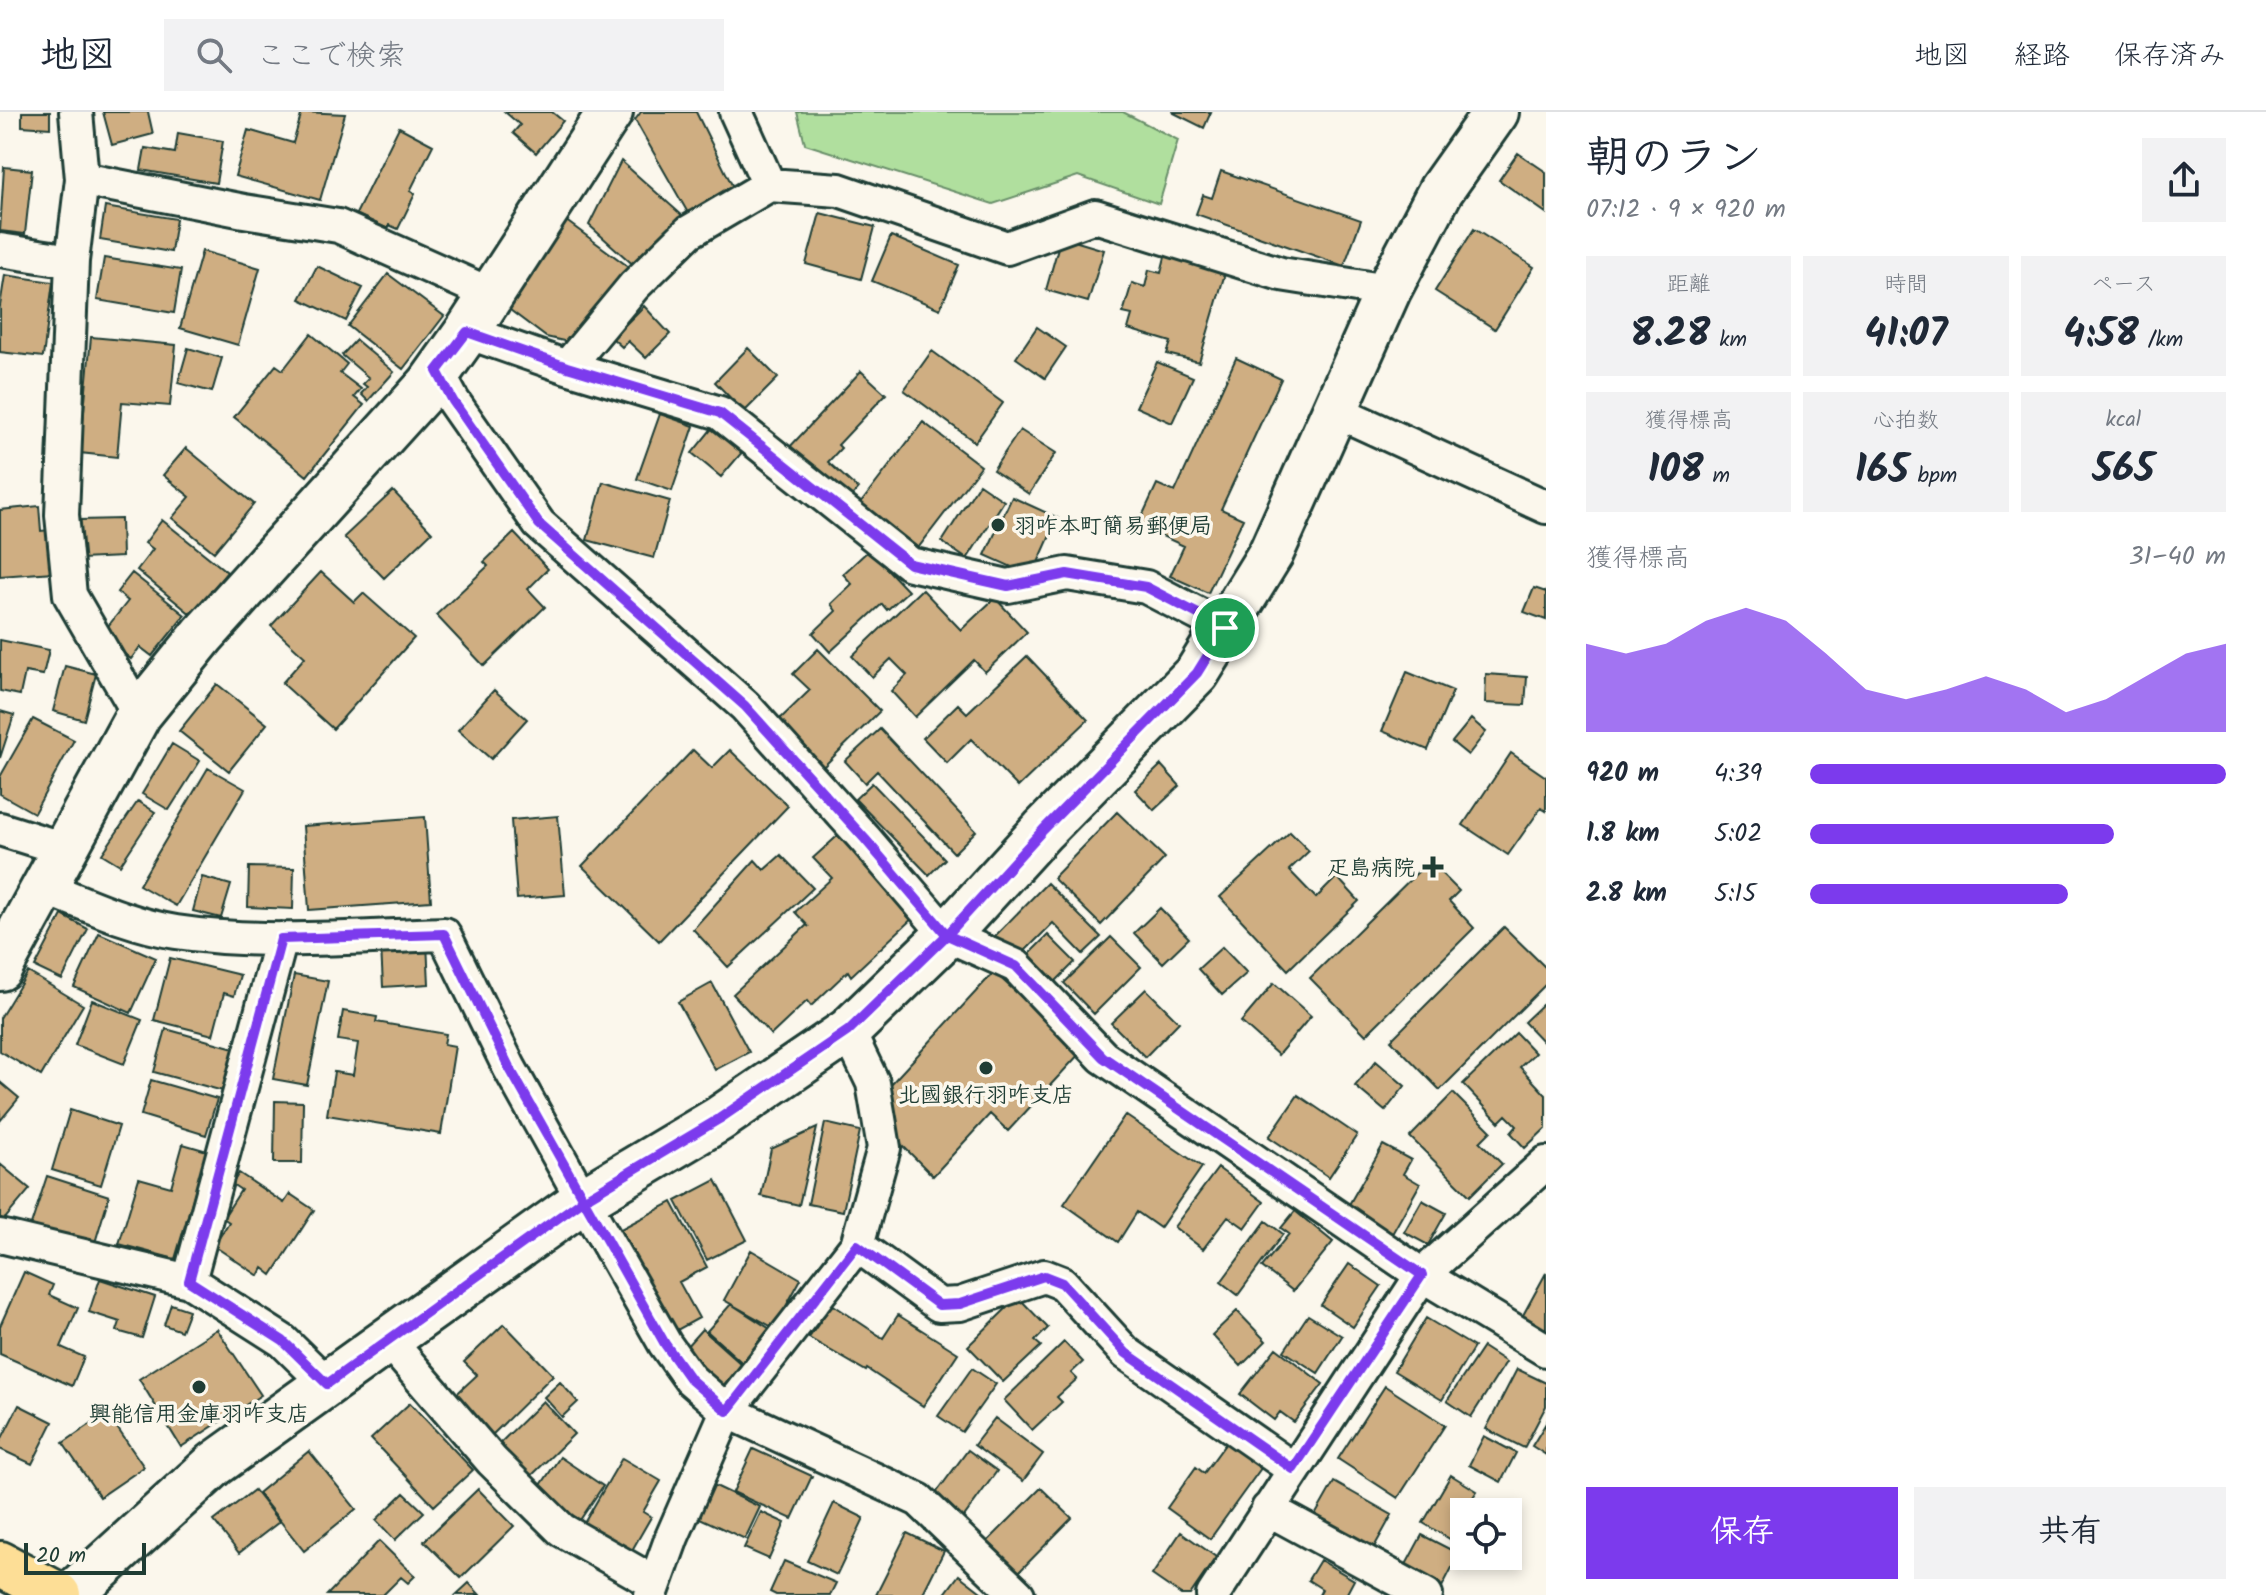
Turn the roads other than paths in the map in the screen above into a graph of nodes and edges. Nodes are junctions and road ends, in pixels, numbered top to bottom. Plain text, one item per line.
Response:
1 (76, 112) edge
2 (610, 112) edge
3 (736, 112) edge
4 (1496, 112) edge
5 (82, 179) junction
6 (769, 185) junction
7 (0, 250) edge
8 (72, 261) junction
9 (1388, 291) junction
10 (490, 294) junction
11 (467, 332) junction
12 (567, 367) junction
13 (437, 371) junction
14 (1334, 410) junction
15 (1546, 507) edge
16 (1225, 628) junction
17 (139, 714) junction
18 (0, 829) edge
19 (64, 849) junction
20 (43, 887) junction
21 (947, 935) junction
22 (281, 939) junction
23 (0, 968) edge
24 (848, 1031) junction
25 (1546, 1163) edge
26 (583, 1200) junction
27 (0, 1236) edge
28 (857, 1245) junction
29 (1422, 1275) junction
30 (189, 1281) junction
31 (388, 1340) junction
32 (1546, 1350) edge
33 (327, 1384) junction
34 (727, 1411) junction
35 (1293, 1469) junction
36 (1268, 1509) junction
37 (0, 1564) edge
38 (653, 1589) edge
39 (58, 1595) edge
40 (71, 1595) edge
41 (1018, 1595) edge
42 (1213, 1595) edge
43 (1426, 1595) edge

1 - 5 street
2 - 10 street
3 - 6 street
4 - 9 street
5 - 8 street
5 - 10 street
6 - 9 street
6 - 12 street
7 - 8 street
8 - 17 street
9 - 14 street
10 - 11 street
11 - 12 street
11 - 13 street
12 - 16 street
13 - 17 street
13 - 21 street
14 - 15 street
14 - 16 street
16 - 21 street
17 - 19 street
18 - 19 street
19 - 20 street
20 - 22 street
20 - 23 street
21 - 24 street
21 - 29 street
22 - 26 street
22 - 30 street
24 - 26 street
24 - 28 street
25 - 29 street
26 - 31 street
26 - 34 street
27 - 30 street
28 - 34 street
28 - 35 street
29 - 32 street
29 - 35 street
30 - 33 street
31 - 33 street
31 - 38 street
33 - 40 street
34 - 38 street
34 - 41 street
35 - 36 street
36 - 42 street
36 - 43 street
37 - 39 highway

